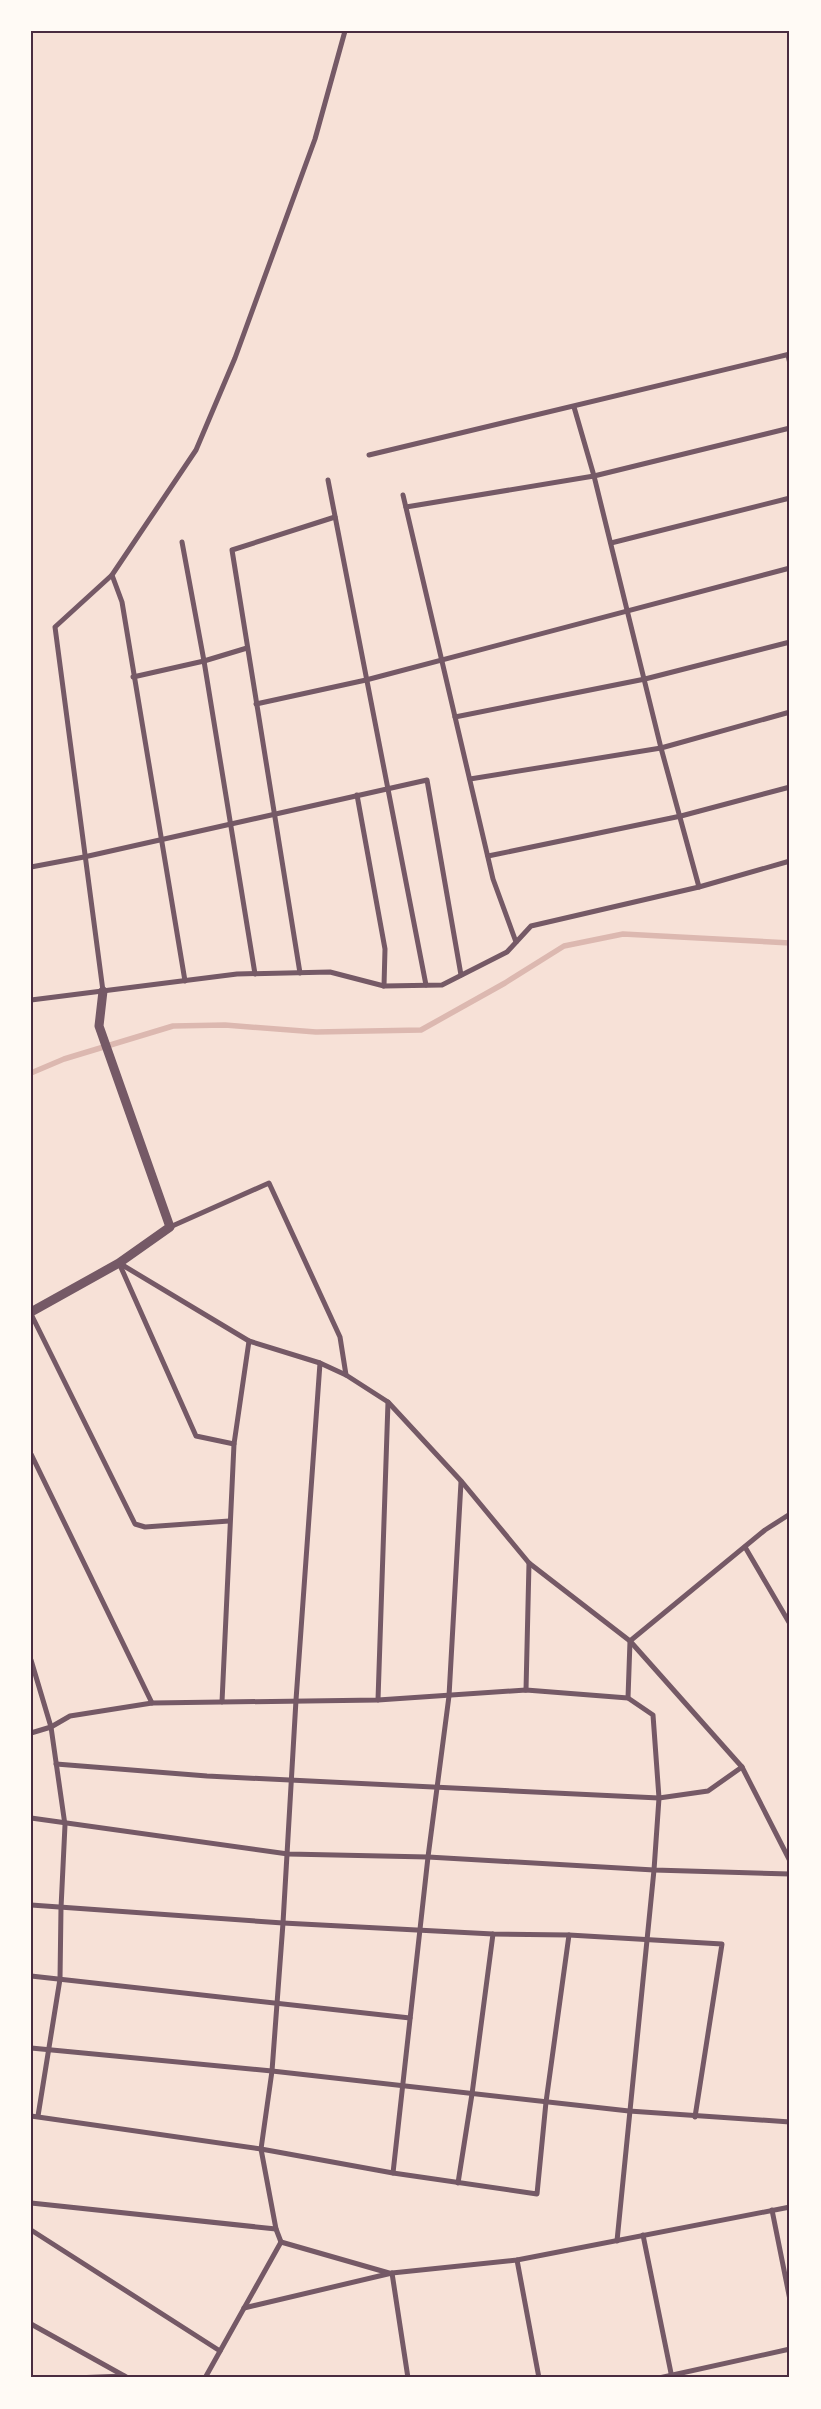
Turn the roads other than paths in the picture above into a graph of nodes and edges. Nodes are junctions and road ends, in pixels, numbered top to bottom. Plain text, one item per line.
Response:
1 (345, 31) edge
2 (789, 355) edge
3 (790, 364) edge
4 (574, 407) junction
5 (790, 428) edge
6 (369, 455) dead end
7 (594, 476) junction
8 (328, 480) dead end
9 (403, 496) dead end
10 (790, 498) edge
11 (406, 507) junction
12 (335, 517) junction
13 (182, 542) dead end
14 (612, 543) junction
15 (790, 568) edge
16 (112, 575) junction
17 (629, 610) junction
18 (790, 642) edge
19 (247, 648) junction
20 (441, 659) junction
21 (204, 661) junction
22 (133, 677) junction
23 (645, 679) junction
24 (366, 680) junction
25 (256, 704) junction
26 (790, 712) edge
27 (455, 717) junction
28 (661, 748) junction
29 (470, 779) junction
30 (790, 787) edge
31 (387, 789) junction
32 (357, 796) junction
33 (274, 813) junction
34 (681, 816) junction
35 (231, 824) junction
36 (161, 839) junction
37 (488, 856) junction
38 (84, 857) junction
39 (790, 861) edge
40 (31, 866) edge
41 (699, 887) junction
42 (516, 942) junction
43 (300, 973) junction
44 (255, 974) junction
45 (461, 976) junction
46 (185, 981) junction
47 (384, 986) junction
48 (426, 986) junction
49 (103, 991) junction
50 (31, 1000) edge
51 (170, 1227) junction
52 (119, 1263) junction
53 (31, 1313) edge
54 (249, 1341) junction
55 (320, 1363) junction
56 (346, 1375) junction
57 (388, 1402) junction
58 (234, 1444) junction
59 (31, 1454) edge
60 (462, 1482) junction
61 (790, 1514) edge
62 (229, 1520) junction
63 (745, 1547) junction
64 (529, 1563) junction
65 (790, 1624) edge
66 (630, 1641) junction
67 (32, 1662) edge
68 (526, 1690) junction
69 (449, 1696) junction
70 (628, 1698) junction
71 (296, 1700) junction
72 (378, 1700) junction
73 (222, 1702) junction
74 (152, 1703) junction
75 (51, 1727) junction
76 (31, 1733) edge
77 (56, 1764) junction
78 (742, 1767) junction
79 (291, 1780) junction
80 (438, 1787) junction
81 (659, 1798) junction
82 (31, 1818) edge
83 (65, 1825) junction
84 (288, 1854) junction
85 (428, 1857) junction
86 (790, 1861) edge
87 (654, 1870) junction
88 (790, 1874) edge
89 (31, 1905) edge
90 (60, 1908) junction
91 (284, 1923) junction
92 (420, 1929) junction
93 (493, 1934) junction
94 (568, 1934) junction
95 (649, 1939) junction
96 (31, 1976) edge
97 (60, 1979) junction
98 (276, 2003) junction
99 (410, 2018) junction
100 (31, 2048) edge
101 (49, 2050) junction
102 (272, 2071) junction
103 (402, 2086) junction
104 (472, 2094) junction
105 (546, 2102) junction
106 (629, 2111) junction
107 (31, 2116) edge
108 (38, 2116) junction
109 (695, 2117) junction
110 (790, 2122) edge
111 (261, 2149) junction
112 (392, 2173) junction
113 (458, 2182) junction
114 (31, 2203) edge
115 (790, 2207) edge
116 (772, 2210) junction
117 (276, 2229) junction
118 (31, 2230) edge
119 (643, 2235) junction
120 (617, 2241) junction
121 (281, 2242) junction
122 (517, 2260) junction
123 (392, 2273) junction
124 (790, 2300) edge
125 (244, 2308) junction
126 (31, 2324) edge
127 (790, 2349) edge
128 (220, 2351) junction
129 (671, 2376) edge
130 (126, 2377) edge
131 (74, 2378) edge
132 (205, 2378) edge
133 (408, 2378) edge
134 (539, 2378) edge
135 (659, 2378) edge

1 - 16 street
2 - 3 street
2 - 4 street
4 - 6 street
4 - 7 street
5 - 7 street
7 - 11 street
7 - 14 street
8 - 12 street
9 - 11 street
10 - 14 street
11 - 20 street
12 - 19 street
12 - 24 street
13 - 21 street
14 - 17 street
15 - 17 street
16 - 22 street
16 - 38 street
17 - 20 street
17 - 23 street
18 - 23 street
19 - 21 street
19 - 25 street
20 - 24 street
20 - 27 street
21 - 22 street
21 - 35 street
22 - 36 street
23 - 27 street
23 - 28 street
24 - 25 street
24 - 31 street
25 - 33 street
26 - 28 street
27 - 29 street
28 - 29 street
28 - 34 street
29 - 37 street
30 - 34 street
31 - 32 street
31 - 45 street
31 - 48 street
32 - 33 street
32 - 47 street
33 - 35 street
33 - 43 street
34 - 37 street
34 - 41 street
35 - 36 street
35 - 44 street
36 - 38 street
36 - 46 street
37 - 42 street
38 - 40 street
38 - 49 street
39 - 41 street
41 - 42 street
42 - 45 street
43 - 44 street
43 - 47 street
44 - 46 street
45 - 48 street
46 - 49 street
47 - 48 street
49 - 50 street
49 - 51 street
51 - 52 street
51 - 56 street
52 - 53 street
52 - 54 street
52 - 58 street
53 - 62 street
54 - 55 street
54 - 58 street
55 - 56 street
55 - 71 street
56 - 57 street
57 - 60 street
57 - 72 street
58 - 62 street
59 - 74 street
60 - 64 street
60 - 69 street
61 - 63 street
62 - 73 street
63 - 65 street
63 - 66 street
64 - 66 street
64 - 68 street
66 - 70 street
66 - 78 street
67 - 75 street
68 - 69 street
68 - 70 street
69 - 72 street
69 - 80 street
70 - 81 street
71 - 72 street
71 - 73 street
71 - 79 street
73 - 74 street
74 - 75 street
75 - 76 street
75 - 77 street
77 - 79 street
77 - 83 street
78 - 81 street
78 - 86 street
79 - 80 street
79 - 84 street
80 - 81 street
80 - 85 street
81 - 87 street
82 - 83 street
83 - 84 street
83 - 90 street
84 - 85 street
84 - 91 street
85 - 87 street
85 - 92 street
87 - 88 street
87 - 95 street
89 - 90 street
90 - 91 street
90 - 97 street
91 - 92 street
91 - 98 street
92 - 93 street
92 - 99 street
93 - 94 street
93 - 104 street
94 - 95 street
94 - 105 street
95 - 106 street
95 - 109 street
96 - 97 street
97 - 98 street
97 - 101 street
98 - 99 street
98 - 102 street
99 - 103 street
100 - 101 street
101 - 102 street
101 - 108 street
102 - 103 street
102 - 111 street
103 - 104 street
103 - 112 street
104 - 105 street
104 - 113 street
105 - 106 street
105 - 113 street
106 - 109 street
106 - 120 street
107 - 108 street
108 - 111 street
109 - 110 street
111 - 112 street
111 - 117 street
112 - 113 street
114 - 117 street
115 - 116 street
116 - 119 street
116 - 124 street
117 - 121 street
118 - 128 street
119 - 120 street
119 - 129 street
120 - 122 street
121 - 123 street
121 - 125 street
122 - 123 street
122 - 134 street
123 - 125 street
123 - 133 street
125 - 128 street
126 - 130 street
127 - 129 street
128 - 132 street
129 - 135 street
130 - 131 street

